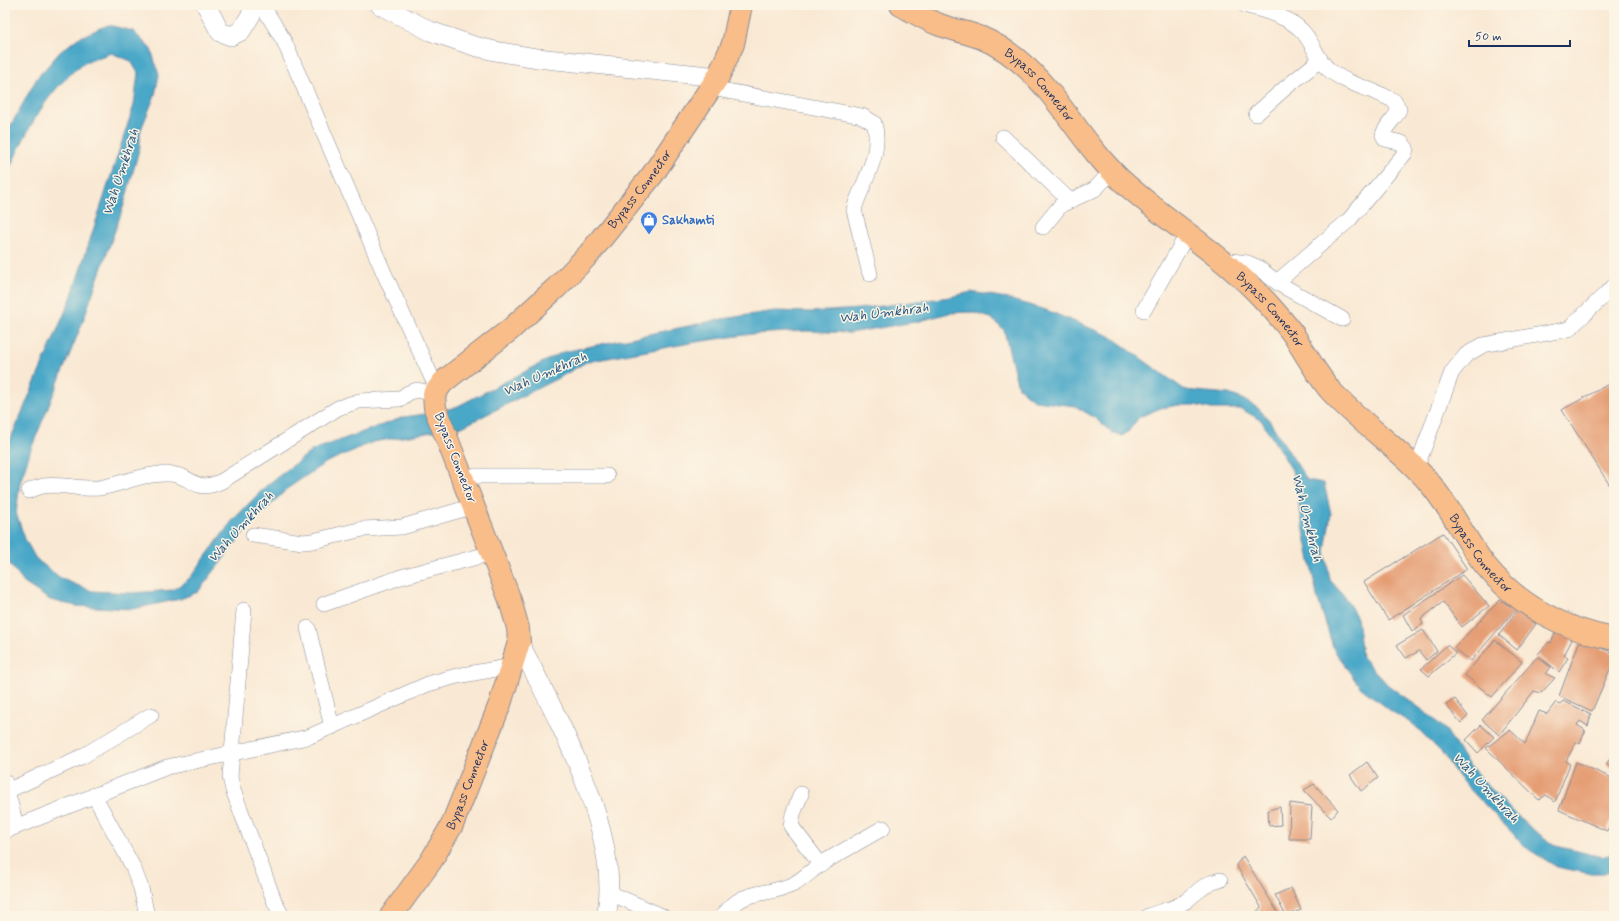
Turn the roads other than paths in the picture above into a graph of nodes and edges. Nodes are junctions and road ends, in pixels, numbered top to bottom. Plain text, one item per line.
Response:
1 (206, 5) edge
2 (257, 5) edge
3 (262, 5) edge
4 (380, 5) edge
5 (740, 5) edge
6 (901, 5) edge
7 (1245, 5) edge
8 (1320, 60) junction
9 (715, 83) junction
10 (1256, 114) dead end
11 (1003, 137) dead end
12 (1112, 171) junction
13 (1069, 200) junction
14 (1043, 227) dead end
15 (1188, 233) junction
16 (1222, 260) junction
17 (870, 274) dead end
18 (1277, 282) junction
19 (1614, 286) edge
20 (1144, 310) dead end
21 (1342, 319) dead end
22 (435, 398) junction
23 (1416, 469) junction
24 (462, 476) junction
25 (607, 476) dead end
26 (29, 491) dead end
27 (474, 506) junction
28 (253, 535) dead end
29 (492, 553) junction
30 (324, 604) dead end
31 (244, 610) dead end
32 (308, 628) dead end
33 (1614, 639) edge
34 (519, 642) junction
35 (513, 666) junction
36 (151, 715) dead end
37 (332, 727) junction
38 (232, 752) junction
39 (6, 786) edge
40 (801, 794) dead end
41 (94, 795) junction
42 (11, 828) edge
43 (883, 828) dead end
44 (821, 865) junction
45 (1220, 880) dead end
46 (610, 894) junction
47 (148, 916) edge
48 (282, 916) edge
49 (391, 916) edge
50 (606, 916) edge
51 (662, 916) edge
52 (723, 916) edge
53 (1148, 916) edge

1 - 2 street
3 - 22 street
4 - 9 street
5 - 9 main road, Bypass Connector
6 - 12 main road, Bypass Connector
7 - 8 street
8 - 10 street
8 - 18 street
9 - 17 street
9 - 22 main road, Bypass Connector
11 - 13 street
12 - 13 street
12 - 15 main road, Bypass Connector
13 - 14 street
15 - 16 main road, Bypass Connector
15 - 20 street
16 - 18 street
16 - 23 main road, Bypass Connector
18 - 21 street
19 - 23 street
22 - 24 main road, Bypass Connector
22 - 26 street
23 - 33 main road, Bypass Connector
24 - 25 street
24 - 27 main road, Bypass Connector
27 - 28 street
27 - 29 main road, Bypass Connector
29 - 30 street
29 - 34 main road, Bypass Connector
31 - 38 street
32 - 37 street
34 - 35 main road, Bypass Connector
34 - 46 street
35 - 37 street
35 - 49 main road, Bypass Connector
36 - 39 street
37 - 38 street
38 - 41 street
38 - 48 street
39 - 42 street
40 - 44 street
41 - 42 street
41 - 47 street
43 - 44 street
44 - 52 street
45 - 53 street
46 - 50 street
46 - 51 street

